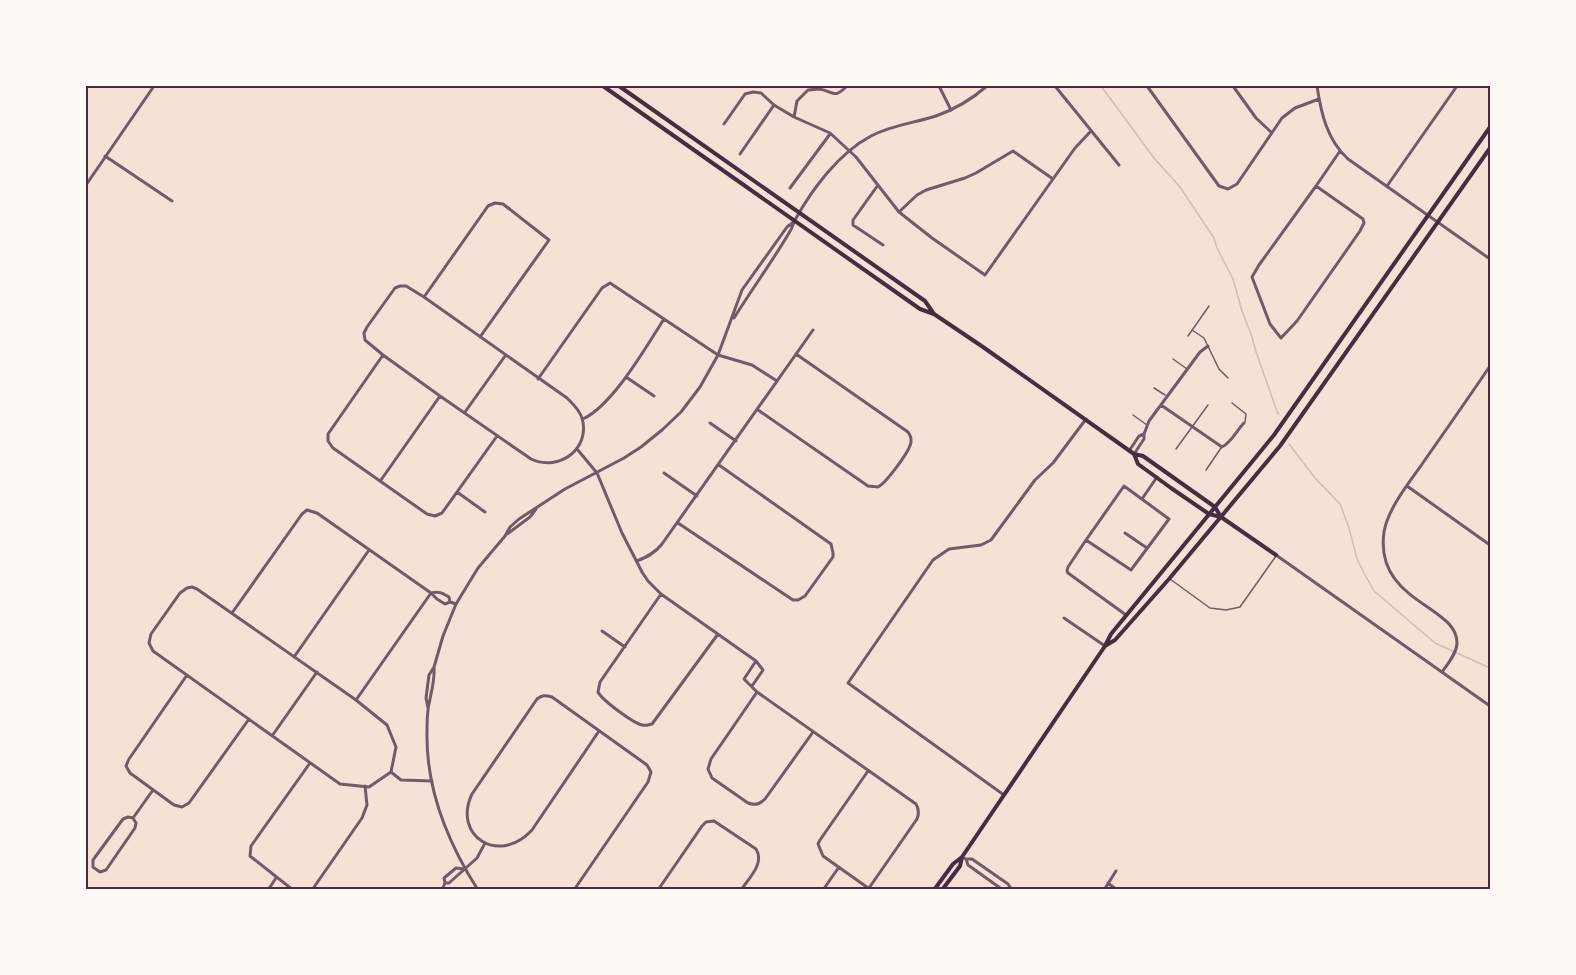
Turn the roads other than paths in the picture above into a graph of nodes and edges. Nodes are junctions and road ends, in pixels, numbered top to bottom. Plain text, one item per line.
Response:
1 (154, 86) edge
2 (603, 86) edge
3 (619, 86) edge
4 (847, 86) edge
5 (939, 86) edge
6 (987, 86) edge
7 (1055, 86) edge
8 (1147, 86) edge
9 (1233, 86) edge
10 (1317, 86) edge
11 (1457, 86) edge
12 (1319, 99) junction
13 (774, 105) junction
14 (951, 110) junction
15 (794, 117) junction
16 (724, 124) dead end
17 (1491, 127) edge
18 (1090, 130) junction
19 (1271, 132) junction
20 (830, 134) junction
21 (1491, 148) edge
22 (849, 151) junction
23 (1340, 151) junction
24 (740, 154) dead end
25 (105, 156) junction
26 (1119, 165) dead end
27 (1053, 179) junction
28 (86, 185) edge
29 (878, 185) junction
30 (1316, 186) junction
31 (1387, 186) junction
32 (790, 188) dead end
33 (171, 201) dead end
34 (899, 212) junction
35 (800, 213) junction
36 (1428, 215) junction
37 (795, 221) junction
38 (1439, 222) junction
39 (883, 246) dead end
40 (1491, 259) edge
41 (424, 297) junction
42 (1209, 306) dead end
43 (934, 314) junction
44 (664, 319) junction
45 (730, 324) junction
46 (813, 330) dead end
47 (1192, 330) junction
48 (1188, 336) dead end
49 (480, 338) junction
50 (1208, 346) junction
51 (796, 354) junction
52 (383, 355) junction
53 (718, 355) junction
54 (505, 356) junction
55 (1173, 359) dead end
56 (1491, 366) edge
57 (1187, 369) junction
58 (626, 377) junction
59 (1228, 378) dead end
60 (538, 379) junction
61 (777, 381) junction
62 (1154, 388) dead end
63 (440, 396) junction
64 (654, 396) dead end
65 (1167, 396) junction
66 (1232, 403) dead end
67 (1161, 405) junction
68 (1208, 405) dead end
69 (758, 410) junction
70 (465, 412) junction
71 (1133, 416) dead end
72 (582, 419) junction
73 (1086, 419) junction
74 (710, 423) dead end
75 (1244, 423) joint
76 (1147, 426) junction
77 (1192, 427) junction
78 (1144, 434) junction
79 (497, 436) junction
80 (736, 441) junction
81 (1222, 447) junction
82 (577, 448) junction
83 (1176, 450) dead end
84 (1129, 451) junction
85 (1134, 454) junction
86 (719, 465) junction
87 (1206, 470) dead end
88 (597, 473) junction
89 (664, 473) dead end
90 (1157, 477) junction
91 (381, 480) junction
92 (1407, 486) junction
93 (457, 492) junction
94 (697, 496) junction
95 (1142, 499) junction
96 (1215, 507) junction
97 (485, 512) dead end
98 (1209, 514) junction
99 (1221, 517) junction
100 (678, 523) junction
101 (1125, 533) dead end
102 (1086, 540) junction
103 (1491, 545) edge
104 (1147, 548) junction
105 (369, 550) junction
106 (1276, 555) junction
107 (637, 561) junction
108 (1169, 579) junction
109 (431, 593) junction
110 (661, 594) junction
111 (450, 602) junction
112 (456, 604) junction
113 (231, 613) junction
114 (1126, 615) junction
115 (1064, 618) dead end
116 (602, 631) dead end
117 (718, 634) junction
118 (1105, 646) junction
119 (625, 647) junction
120 (294, 657) junction
121 (756, 661) junction
122 (317, 672) junction
123 (1442, 672) junction
124 (187, 675) junction
125 (752, 686) junction
126 (757, 692) junction
127 (356, 700) junction
128 (1491, 706) edge
129 (249, 719) junction
130 (599, 731) junction
131 (813, 732) junction
132 (272, 736) junction
133 (310, 763) junction
134 (868, 771) junction
135 (391, 772) junction
136 (432, 781) junction
137 (365, 786) junction
138 (153, 790) junction
139 (1004, 795) junction
140 (133, 818) junction
141 (485, 843) junction
142 (964, 858) junction
143 (839, 867) junction
144 (465, 869) junction
145 (1116, 871) dead end
146 (276, 878) junction
147 (445, 883) junction
148 (1108, 883) junction
149 (870, 889) edge
150 (268, 890) edge
151 (293, 890) edge
152 (312, 890) edge
153 (442, 890) edge
154 (478, 890) edge
155 (574, 890) edge
156 (658, 890) edge
157 (741, 890) edge
158 (823, 890) edge
159 (934, 890) edge
160 (942, 890) edge
161 (1003, 890) edge
162 (1012, 890) edge
163 (1104, 890) edge
164 (1117, 890) edge

1 - 25 street
2 - 37 main road
3 - 35 main road
4 - 15 street
5 - 14 street
6 - 14 street
7 - 18 street
8 - 19 street
9 - 19 street
10 - 12 street
11 - 31 street
12 - 19 street
12 - 23 street
13 - 15 street
13 - 16 street
13 - 24 street
14 - 22 street
15 - 20 street
17 - 36 main road
18 - 26 street
18 - 27 street
20 - 22 street
20 - 32 street
21 - 38 main road
22 - 29 street
22 - 35 street
23 - 30 street
23 - 31 street
25 - 28 street
25 - 33 street
27 - 34 street
27 - 34 street
29 - 34 street
29 - 39 street
30 - 30 street
31 - 36 street
35 - 37 street
35 - 43 main road
36 - 38 street
36 - 96 main road
37 - 43 main road
37 - 45 street
37 - 45 street
38 - 40 street
38 - 99 main road
41 - 49 street
41 - 49 street
41 - 52 street
42 - 47 lane
43 - 73 main road
44 - 53 street
44 - 58 street
44 - 60 street
45 - 53 street
46 - 51 street
47 - 48 lane
47 - 50 lane
49 - 54 street
50 - 57 street
50 - 59 lane
51 - 61 street
51 - 69 street
52 - 63 street
52 - 91 street
53 - 61 street
53 - 88 street
54 - 60 street
54 - 70 street
55 - 57 lane
56 - 92 street
57 - 65 street
58 - 64 street
58 - 72 street
60 - 72 street
61 - 69 street
62 - 65 lane
63 - 70 street
63 - 91 street
65 - 67 street
66 - 75 lane
67 - 76 street
67 - 77 street
68 - 77 lane
69 - 80 street
70 - 79 street
71 - 76 lane
72 - 82 street
73 - 84 main road
73 - 139 street
74 - 80 street
75 - 81 street
76 - 78 street
77 - 81 street
77 - 83 lane
78 - 84 street
78 - 85 street
79 - 82 street
79 - 93 street
80 - 86 street
81 - 87 lane
82 - 88 street
84 - 85 main road
85 - 90 main road
85 - 96 main road
86 - 94 street
86 - 100 street
88 - 107 street
88 - 112 street
89 - 94 street
90 - 95 street
90 - 98 main road
91 - 93 street
92 - 103 street
92 - 123 street
93 - 97 street
94 - 100 street
95 - 102 street
95 - 104 street
96 - 98 main road
96 - 99 main road
98 - 99 main road
98 - 114 main road
99 - 106 main road
99 - 108 main road
100 - 107 street
101 - 104 street
102 - 104 street
102 - 114 street
105 - 109 street
105 - 113 street
105 - 120 street
106 - 108 lane
106 - 123 street
107 - 110 street
108 - 118 main road
109 - 111 street
109 - 111 street
109 - 127 street
110 - 117 street
110 - 119 street
111 - 112 street
112 - 136 street
113 - 120 street
113 - 124 street
114 - 118 main road
115 - 118 street
116 - 119 street
117 - 119 street
117 - 121 street
118 - 139 main road
120 - 122 street
121 - 125 street
121 - 125 street
122 - 127 street
122 - 132 street
123 - 128 street
124 - 129 street
124 - 138 street
125 - 126 street
126 - 131 street
126 - 131 street
127 - 135 street
129 - 132 street
129 - 138 street
130 - 141 street
130 - 141 street
130 - 155 street
131 - 134 street
132 - 133 street
133 - 137 street
133 - 146 street
134 - 143 street
134 - 149 street
135 - 136 street
135 - 137 street
136 - 144 street
137 - 152 street
138 - 140 street
139 - 142 main road
140 - 140 street
141 - 144 street
142 - 159 main road
142 - 160 main road
142 - 161 street
142 - 162 street
143 - 149 street
143 - 158 street
144 - 147 street
144 - 147 street
144 - 154 street
145 - 148 street
146 - 150 street
146 - 151 street
147 - 153 street
148 - 163 street
148 - 164 street
156 - 157 street

